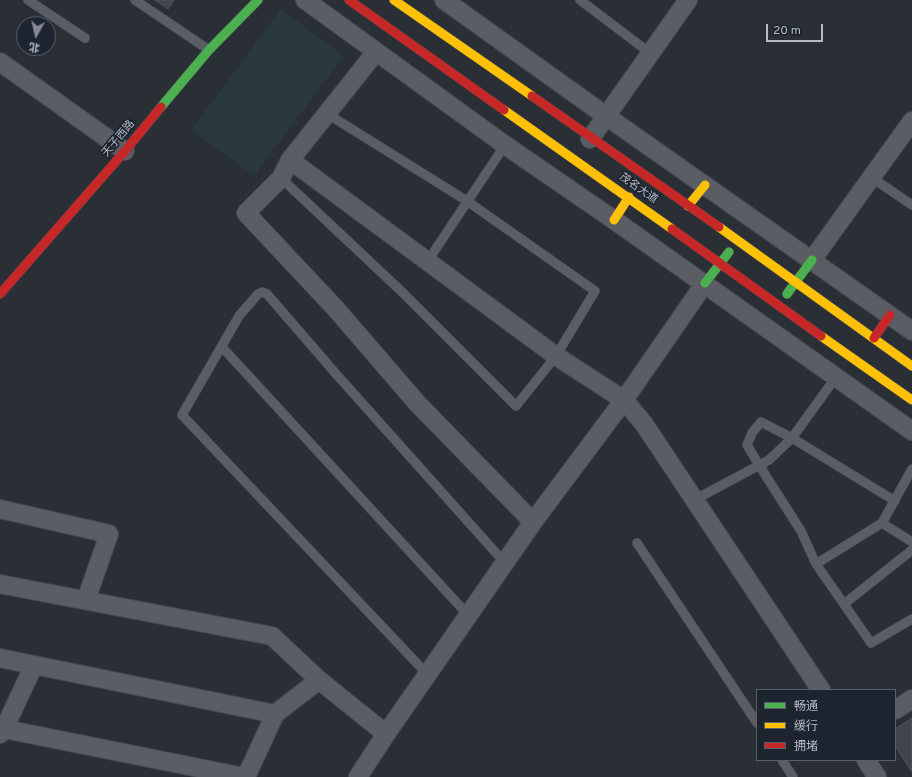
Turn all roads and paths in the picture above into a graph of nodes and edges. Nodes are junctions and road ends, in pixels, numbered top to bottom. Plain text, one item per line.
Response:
1 (28, 0) edge
2 (134, 0) edge
3 (258, 0) edge
4 (304, 0) edge
5 (349, 0) edge
6 (394, 0) edge
7 (444, 0) edge
8 (580, 0) edge
9 (682, 2) edge
10 (85, 38) dead end
11 (209, 50) junction
12 (375, 53) junction
13 (650, 53) junction
14 (0, 62) edge
15 (326, 113) junction
16 (606, 116) junction
17 (911, 125) edge
18 (505, 145) junction
19 (582, 150) junction
20 (125, 151) junction
21 (290, 160) junction
22 (871, 177) junction
23 (281, 178) junction
24 (705, 185) junction
25 (629, 197) junction
26 (467, 201) junction
27 (912, 205) edge
28 (688, 206) junction
29 (614, 220) junction
30 (738, 240) junction
31 (812, 260) junction
32 (427, 262) junction
33 (720, 263) junction
34 (796, 282) junction
35 (705, 283) junction
36 (0, 294) edge
37 (779, 304) junction
38 (890, 315) junction
39 (912, 331) edge
40 (874, 338) junction
41 (222, 347) junction
42 (556, 356) junction
43 (912, 366) edge
44 (836, 377) junction
45 (624, 400) junction
46 (912, 400) edge
47 (912, 431) edge
48 (792, 438) junction
49 (759, 466) junction
50 (912, 469) edge
51 (694, 500) junction
52 (895, 502) junction
53 (0, 510) edge
54 (534, 522) junction
55 (882, 523) junction
56 (912, 542) edge
57 (637, 543) dead end
58 (912, 550) edge
59 (505, 563) junction
60 (816, 564) junction
61 (0, 584) edge
62 (86, 600) junction
63 (844, 604) junction
64 (469, 616) junction
65 (912, 619) edge
66 (0, 658) edge
67 (34, 665) junction
68 (428, 675) junction
69 (319, 680) junction
70 (820, 689) edge
71 (912, 699) edge
72 (896, 709) edge
73 (275, 714) junction
74 (756, 722) edge
75 (1, 730) edge
76 (386, 734) junction
77 (783, 761) edge
78 (867, 761) edge
79 (245, 777) edge
80 (358, 777) edge
81 (793, 777) edge
82 (877, 777) edge

1 - 10 lane
2 - 11 lane
3 - 11 main road, 天子西路
4 - 12 street
5 - 19 main road, 茂名大道
6 - 19 main road, 茂名大道
7 - 16 street
8 - 13 lane
9 - 13 street
11 - 20 main road, 天子西路
12 - 15 street
12 - 18 street
13 - 16 street
14 - 20 street
15 - 21 street
15 - 26 lane
16 - 19 street
16 - 24 street
17 - 22 street
18 - 26 lane
18 - 29 street
19 - 25 main road, 茂名大道
19 - 28 main road, 茂名大道
20 - 36 main road, 天子西路
21 - 23 street
21 - 32 street
22 - 27 lane
22 - 31 street
23 - 42 lane
23 - 54 street
24 - 28 main road
24 - 31 street
25 - 29 main road
25 - 33 main road, 茂名大道
26 - 32 lane
26 - 42 lane
28 - 30 main road, 茂名大道
29 - 35 street
30 - 33 main road
30 - 34 main road, 茂名大道
31 - 34 main road
31 - 38 street
32 - 42 street
33 - 35 main road
33 - 37 main road, 茂名大道
34 - 37 main road
34 - 40 main road, 茂名大道
35 - 44 street
35 - 45 street
37 - 46 main road, 茂名大道
38 - 39 street
38 - 40 main road
40 - 43 main road, 茂名大道
41 - 59 lane
41 - 64 lane
41 - 68 lane
42 - 45 street
44 - 47 street
44 - 48 lane
45 - 51 street
45 - 54 street
48 - 49 lane
48 - 49 lane
48 - 52 lane
49 - 51 lane
49 - 60 lane
50 - 52 lane
51 - 70 street
52 - 55 lane
53 - 62 street
54 - 59 street
55 - 56 lane
55 - 60 lane
57 - 74 lane
58 - 63 lane
59 - 64 street
60 - 63 lane
61 - 62 street
62 - 69 street
63 - 65 lane
64 - 68 street
66 - 67 street
67 - 73 street
67 - 75 street
68 - 76 street
69 - 73 street
69 - 76 street
71 - 72 street
73 - 79 street
75 - 79 street
76 - 80 street
77 - 81 lane
78 - 82 street

